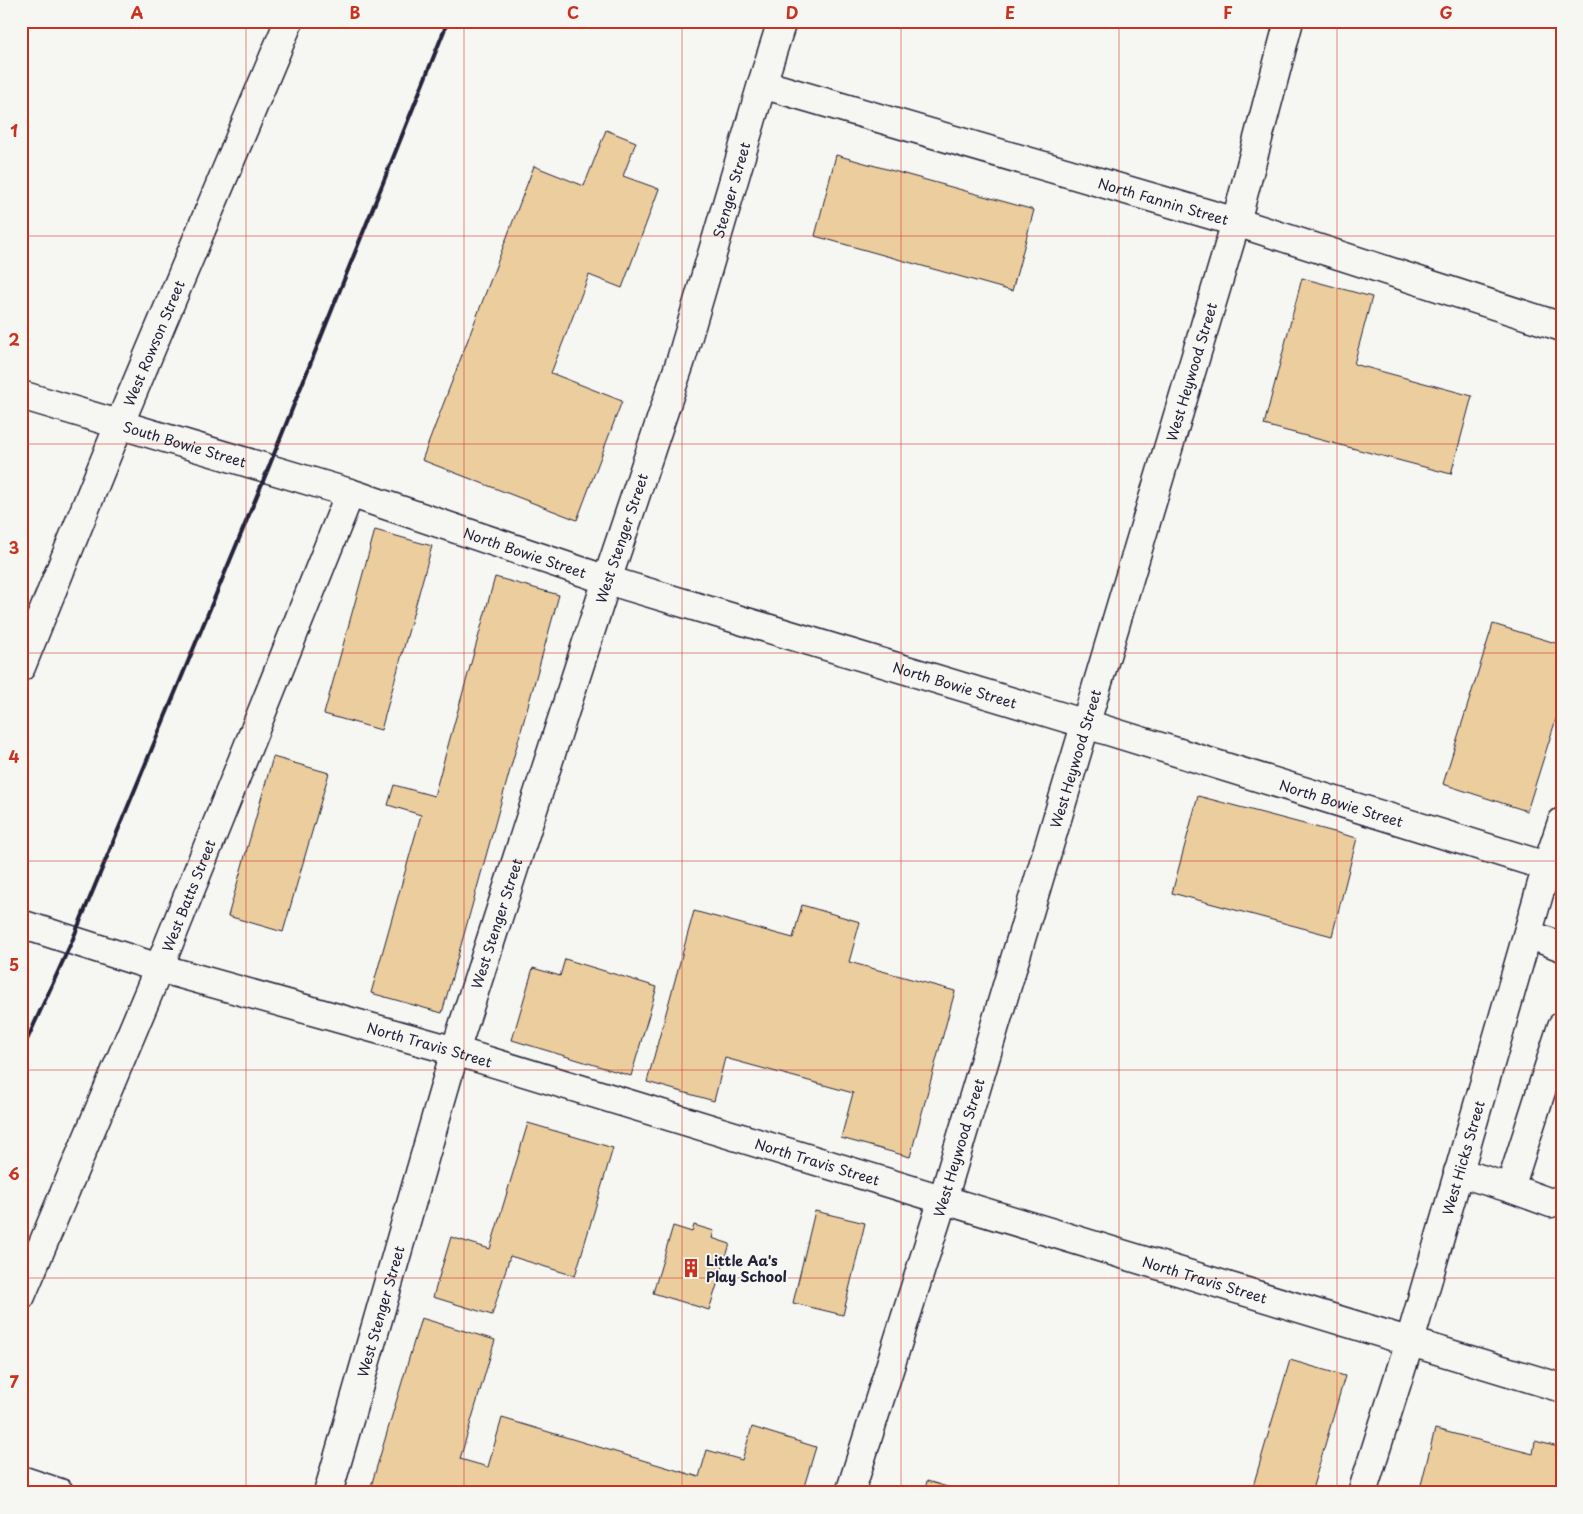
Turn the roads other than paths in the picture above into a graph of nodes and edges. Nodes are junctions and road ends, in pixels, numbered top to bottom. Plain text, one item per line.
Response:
1 (289, 21) edge
2 (782, 21) edge
3 (1289, 21) edge
4 (762, 84) junction
5 (1236, 222) junction
6 (1562, 327) edge
7 (681, 360) joint
8 (21, 395) edge
9 (119, 425) junction
10 (350, 493) junction
11 (607, 580) junction
12 (21, 667) edge
13 (1086, 724) junction
14 (1562, 822) edge
15 (1554, 868) edge
16 (21, 924) edge
17 (1528, 934) junction
18 (1562, 947) edge
19 (158, 968) junction
20 (1562, 1026) edge
21 (455, 1051) junction
22 (1458, 1172) junction
23 (1510, 1188) junction
24 (942, 1199) junction
25 (1562, 1199) edge
26 (21, 1296) edge
27 (1410, 1341) junction
28 (1562, 1388) edge
29 (21, 1480) edge
30 (60, 1493) edge
31 (328, 1493) edge
32 (850, 1493) edge
33 (1362, 1493) edge

1 - 9 street, West Rowson Street
2 - 4 street, Stenger Street
3 - 5 street, West Heywood Street
4 - 5 street, North Fannin Street
4 - 7 street, Stenger Street
5 - 6 street, North Fannin Street
5 - 13 street, West Heywood Street
7 - 11 street, West Stenger Street
8 - 9 street, South Bowie Street
9 - 10 street, South Bowie Street
9 - 12 street, West Rowson Street
10 - 11 street, North Bowie Street
10 - 19 street, West Batts Street
11 - 13 street, North Bowie Street
11 - 21 street, West Stenger Street
13 - 15 street, North Bowie Street
13 - 24 street, West Heywood Street
14 - 15 street, West Hicks Street
15 - 17 street, West Hicks Street
16 - 19 street, North Travis Street
17 - 18 street
17 - 22 street, West Hicks Street
19 - 21 street, North Travis Street
19 - 26 street, West Batts Street
20 - 23 street
21 - 24 street, North Travis Street
21 - 31 street, West Stenger Street
22 - 23 street
22 - 27 street, West Hicks Street
23 - 25 street
24 - 27 street, North Travis Street
24 - 32 street, West Heywood Street
27 - 28 street, North Travis Street
27 - 33 street, West Hicks Street
29 - 30 street

